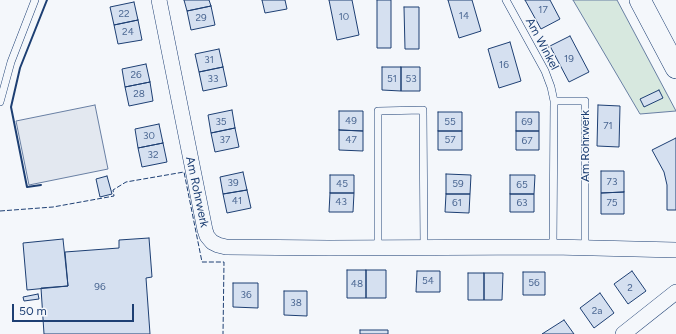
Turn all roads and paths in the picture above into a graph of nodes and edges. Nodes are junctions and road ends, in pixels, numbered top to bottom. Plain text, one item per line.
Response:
1 (35, 0) edge
2 (159, 0) edge
3 (506, 0) edge
4 (640, 0) edge
5 (676, 68) edge
6 (554, 101) junction
7 (0, 102) edge
8 (553, 247) junction
9 (378, 248) junction
10 (424, 248) junction
11 (585, 248) junction
12 (676, 250) edge
13 (676, 292) edge
14 (623, 334) edge

1 - 7 lane
2 - 9 street, Am Rohrwerk
3 - 6 lane, Am Winkel
4 - 5 main road
6 - 8 lane
6 - 11 lane, Am Rohrwerk
8 - 10 street, Am Rohrwerk
8 - 11 street, Am Rohrwerk
9 - 10 street, Am Rohrwerk
9 - 10 lane
11 - 12 street, Am Rohrwerk
13 - 14 street

